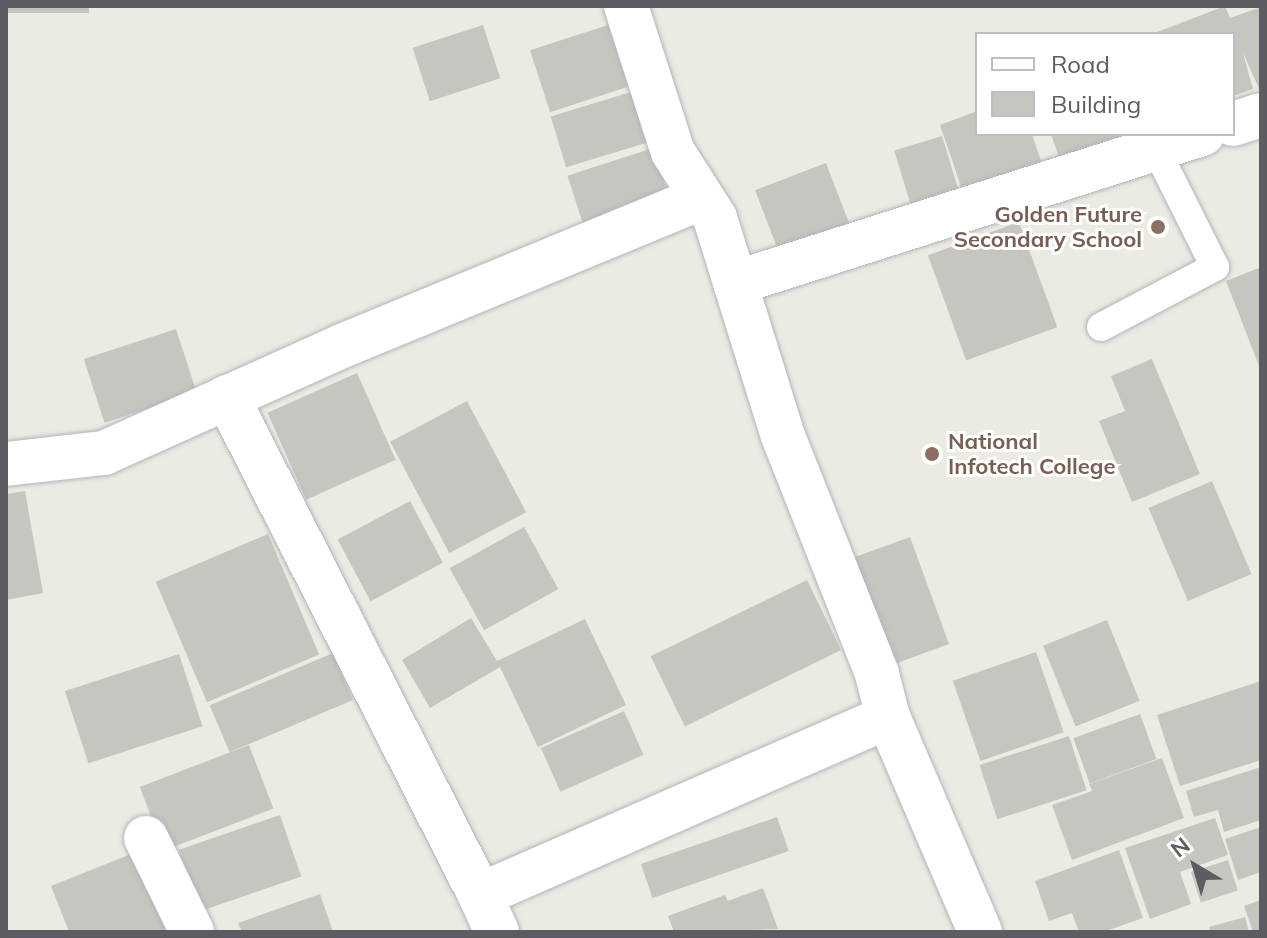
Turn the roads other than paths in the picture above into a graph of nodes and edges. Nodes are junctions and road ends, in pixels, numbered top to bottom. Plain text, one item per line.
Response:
1 (626, 6) edge
2 (1261, 115) edge
3 (1235, 123) edge
4 (1197, 136) edge
5 (1156, 149) junction
6 (698, 199) junction
7 (735, 283) junction
8 (1101, 327) dead end
9 (227, 397) junction
10 (6, 464) edge
11 (888, 717) junction
12 (146, 838) dead end
13 (489, 914) edge
14 (192, 932) edge
15 (980, 932) edge

1 - 6 street
2 - 3 street
4 - 5 street
5 - 7 street
5 - 8 lane
6 - 7 street
6 - 9 street
7 - 11 street
9 - 10 street
9 - 13 street
11 - 13 street
11 - 15 street
12 - 14 street

